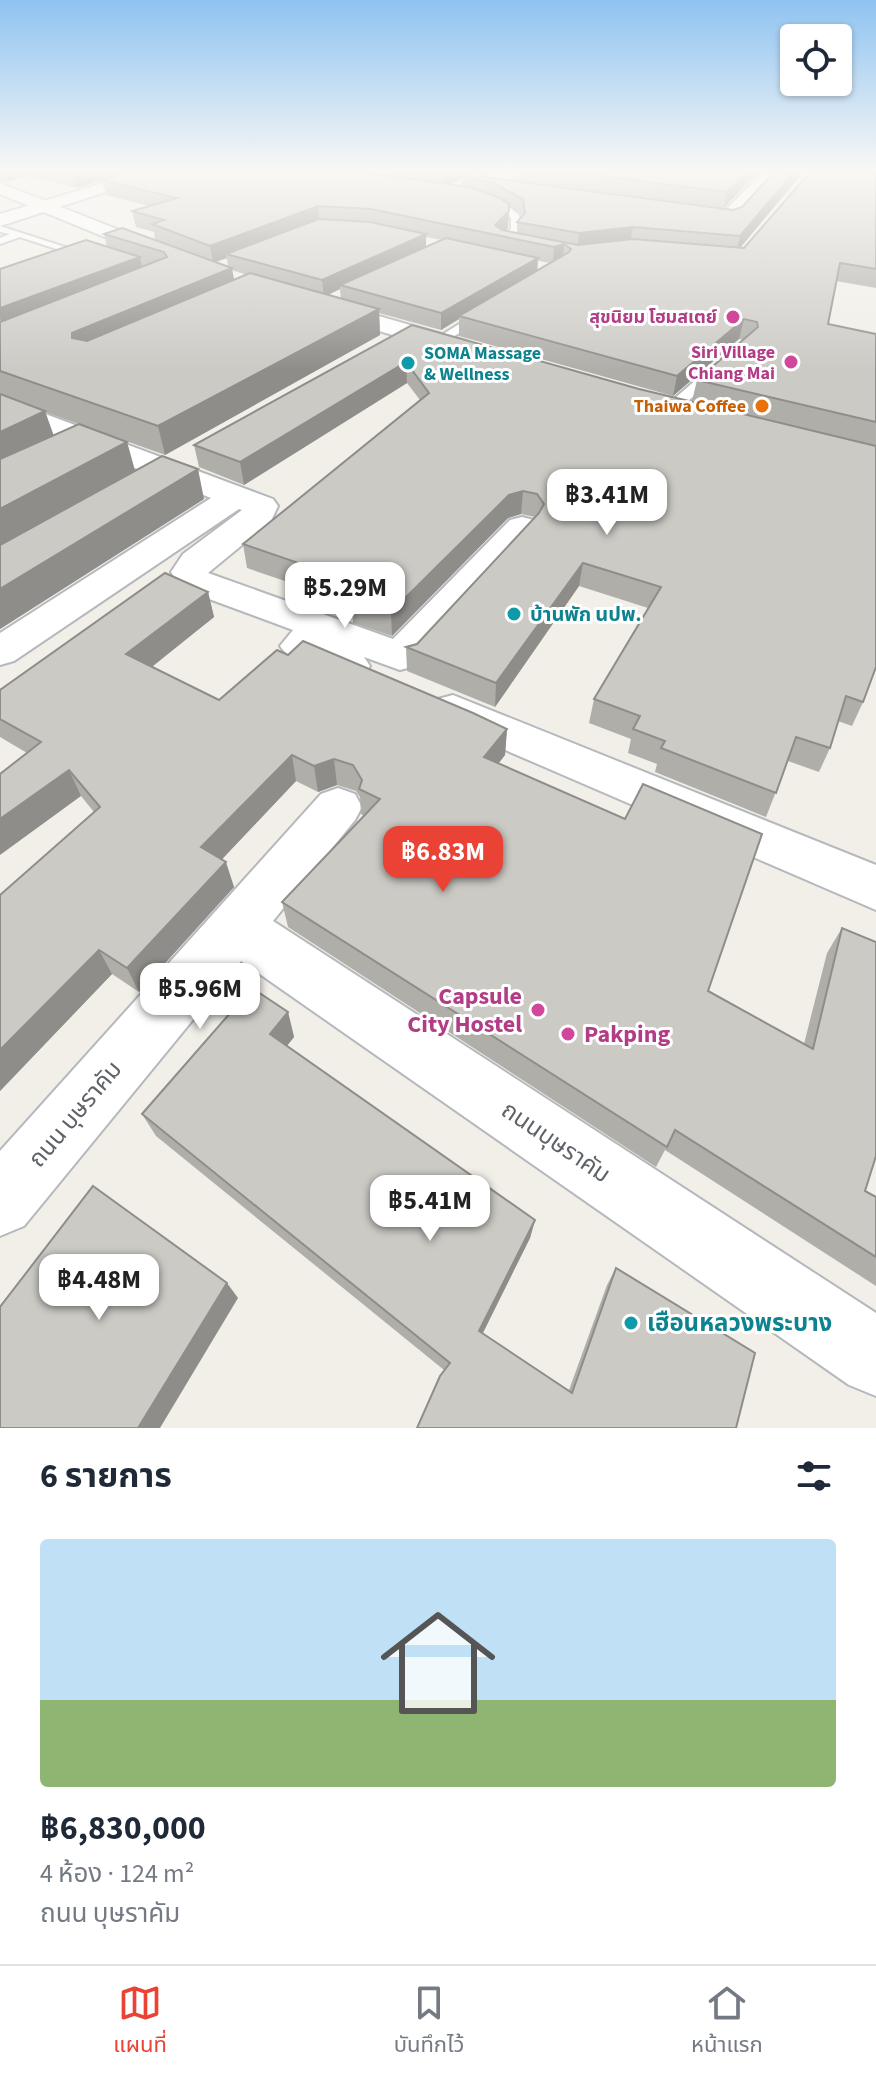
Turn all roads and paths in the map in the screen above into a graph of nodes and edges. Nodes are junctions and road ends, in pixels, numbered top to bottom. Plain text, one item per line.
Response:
1 (31, 238) edge
2 (122, 238) edge
3 (506, 238) edge
4 (532, 247) edge
5 (91, 257) junction
6 (106, 261) edge
7 (184, 262) edge
8 (65, 266) edge
9 (319, 302) edge
10 (503, 302) edge
11 (424, 336) junction
12 (483, 353) edge
13 (368, 355) edge
14 (724, 362) edge
15 (646, 401) edge
16 (0, 405) edge
17 (672, 408) junction
18 (701, 415) edge
19 (86, 439) junction
20 (191, 454) dead end
21 (49, 457) edge
22 (164, 470) junction
23 (136, 485) edge
24 (237, 496) junction
25 (522, 527) edge
26 (320, 626) junction
27 (0, 652) edge
28 (338, 807) dead end
29 (876, 888) edge
30 (235, 926) junction
31 (0, 1202) edge
32 (876, 1358) edge

1 - 5 lane
2 - 7 street
3 - 4 lane
5 - 6 lane
5 - 8 lane
9 - 11 street
10 - 11 lane
11 - 12 street
11 - 13 street
14 - 17 lane
15 - 17 street
16 - 19 street
17 - 18 street
19 - 21 street
19 - 22 street
20 - 22 street
22 - 23 street
22 - 24 street
24 - 26 street
24 - 27 street
25 - 26 street
26 - 29 street
28 - 30 street, ถนน บุษราคัม
30 - 31 street, ถนน บุษราคัม
30 - 32 street, ถนนบุษราคัม

